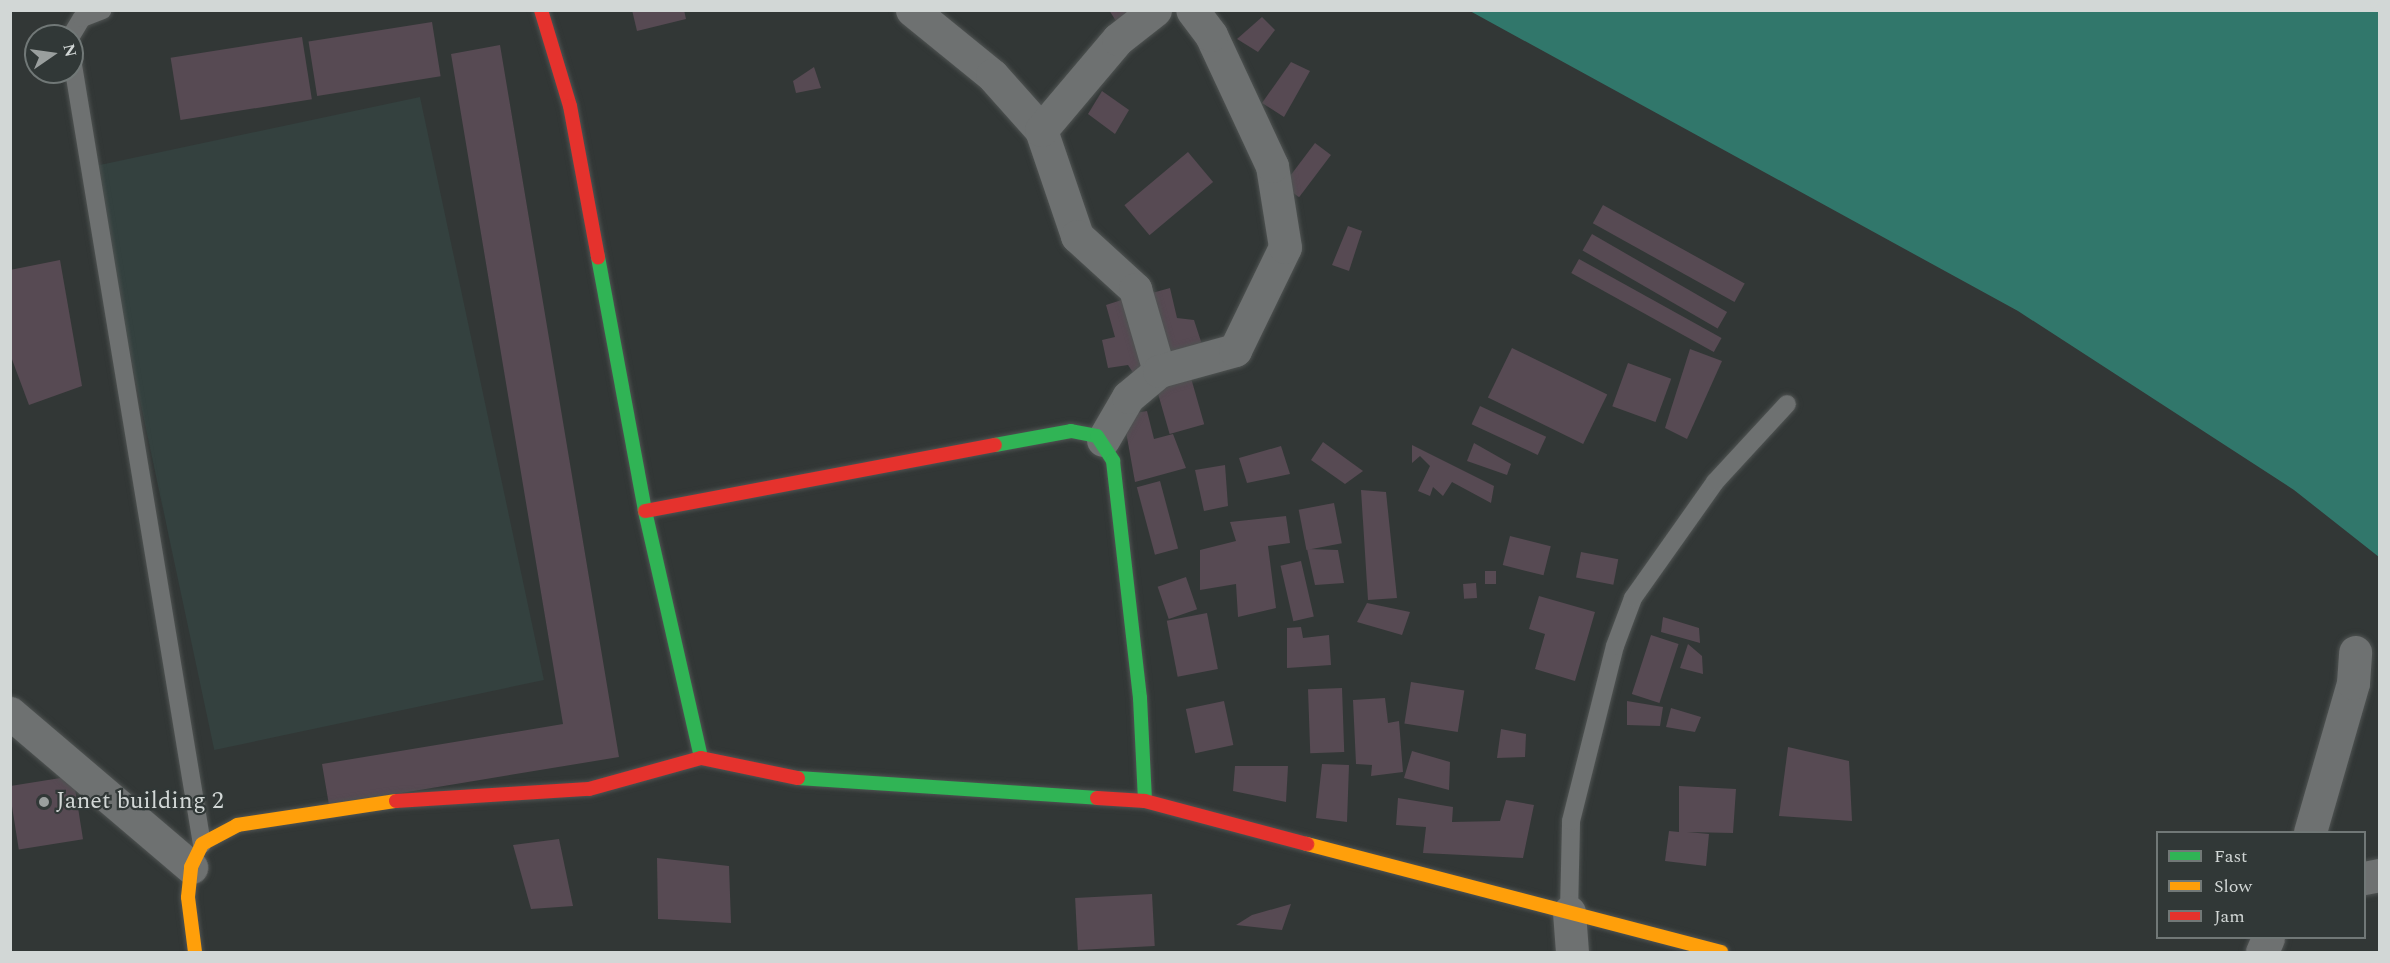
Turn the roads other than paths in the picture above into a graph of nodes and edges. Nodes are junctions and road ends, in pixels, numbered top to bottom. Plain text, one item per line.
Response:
1 (103, 10) edge
2 (542, 10) edge
3 (912, 10) edge
4 (1155, 10) edge
5 (1192, 10) edge
6 (78, 24) edge
7 (76, 84) edge
8 (1041, 130) junction
9 (1159, 371) junction
10 (1787, 404) dead end
11 (1103, 440) junction
12 (645, 511) junction
13 (2355, 652) dead end
14 (10, 713) edge
15 (701, 758) junction
16 (1145, 801) junction
17 (2310, 831) edge
18 (197, 855) junction
19 (1569, 912) junction
20 (195, 952) edge
21 (1572, 952) edge
22 (1721, 952) edge

1 - 6 lane
2 - 12 street
3 - 8 street
4 - 8 street
5 - 9 street
7 - 18 lane
8 - 9 street
9 - 11 street
10 - 19 lane
11 - 12 street
11 - 16 street
12 - 15 street
13 - 17 street
14 - 18 street
15 - 16 street
15 - 18 street
16 - 19 street
18 - 20 street
19 - 21 street
19 - 22 street

